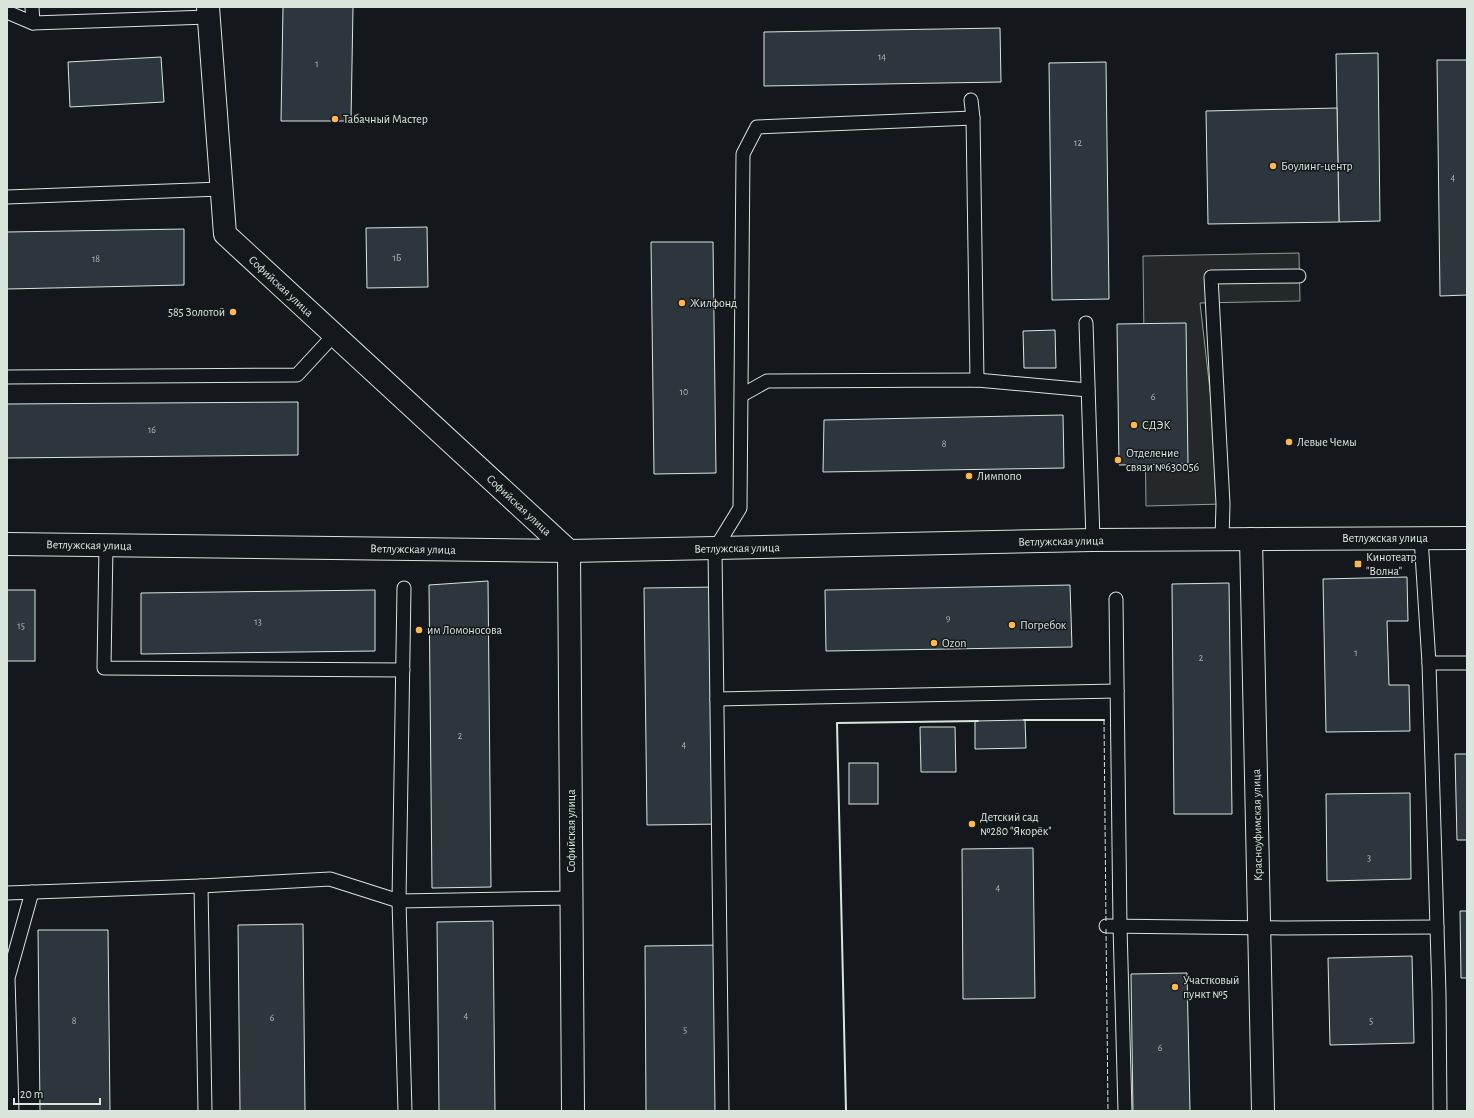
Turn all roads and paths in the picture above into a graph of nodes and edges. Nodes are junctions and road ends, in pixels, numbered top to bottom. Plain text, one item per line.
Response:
1 (32, 7) edge
2 (7, 12) edge
3 (208, 12) edge
4 (33, 23) junction
5 (971, 100) dead end
6 (973, 118) junction
7 (221, 189) junction
8 (7, 197) edge
9 (1299, 276) dead end
10 (1086, 323) dead end
11 (334, 335) junction
12 (7, 377) edge
13 (977, 380) junction
14 (1088, 390) junction
15 (742, 395) junction
16 (1421, 538) junction
17 (1467, 538) edge
18 (1093, 540) junction
19 (1222, 540) junction
20 (1251, 540) junction
21 (7, 544) edge
22 (106, 545) junction
23 (715, 549) junction
24 (569, 551) junction
25 (404, 588) dead end
26 (1116, 599) dead end
27 (1429, 663) junction
28 (1467, 663) edge
29 (402, 670) junction
30 (1117, 691) junction
31 (717, 699) junction
32 (201, 886) junction
33 (32, 892) junction
34 (7, 893) edge
35 (572, 898) junction
36 (399, 901) junction
37 (1106, 926) dead end
38 (1120, 926) junction
39 (1437, 927) junction
40 (1259, 928) junction
41 (12, 1111) edge
42 (206, 1111) edge
43 (405, 1111) edge
44 (573, 1111) edge
45 (722, 1111) edge
46 (1125, 1111) edge
47 (1263, 1111) edge
48 (1440, 1111) edge

1 - 4 lane
2 - 4 lane
3 - 4 lane
3 - 7 street, Софийская улица
5 - 6 lane
6 - 13 lane
6 - 15 lane
7 - 8 lane
7 - 11 street, Софийская улица
9 - 19 lane
10 - 14 lane
11 - 12 lane
11 - 24 street, Софийская улица
13 - 14 lane
13 - 15 lane
14 - 18 lane
15 - 23 lane
16 - 17 street, Ветлужская улица
16 - 20 street, Ветлужская улица
16 - 27 lane
18 - 19 street, Ветлужская улица
18 - 23 street, Ветлужская улица
19 - 20 street, Ветлужская улица
20 - 40 street, Красноуфимская улица
21 - 22 street, Ветлужская улица
22 - 24 street, Ветлужская улица
22 - 29 lane
23 - 24 street, Ветлужская улица
23 - 31 lane
24 - 35 street, Софийская улица
25 - 29 lane
26 - 30 lane
27 - 28 lane
27 - 39 lane
29 - 36 lane
30 - 31 lane
30 - 38 lane
31 - 45 lane
32 - 33 lane
32 - 36 lane
32 - 42 lane
33 - 34 lane
33 - 41 lane
35 - 36 lane
35 - 44 street, Софийская улица
36 - 43 lane
37 - 38 lane
38 - 40 lane
38 - 46 lane
39 - 40 lane
39 - 48 lane
40 - 47 street, Красноуфимская улица

